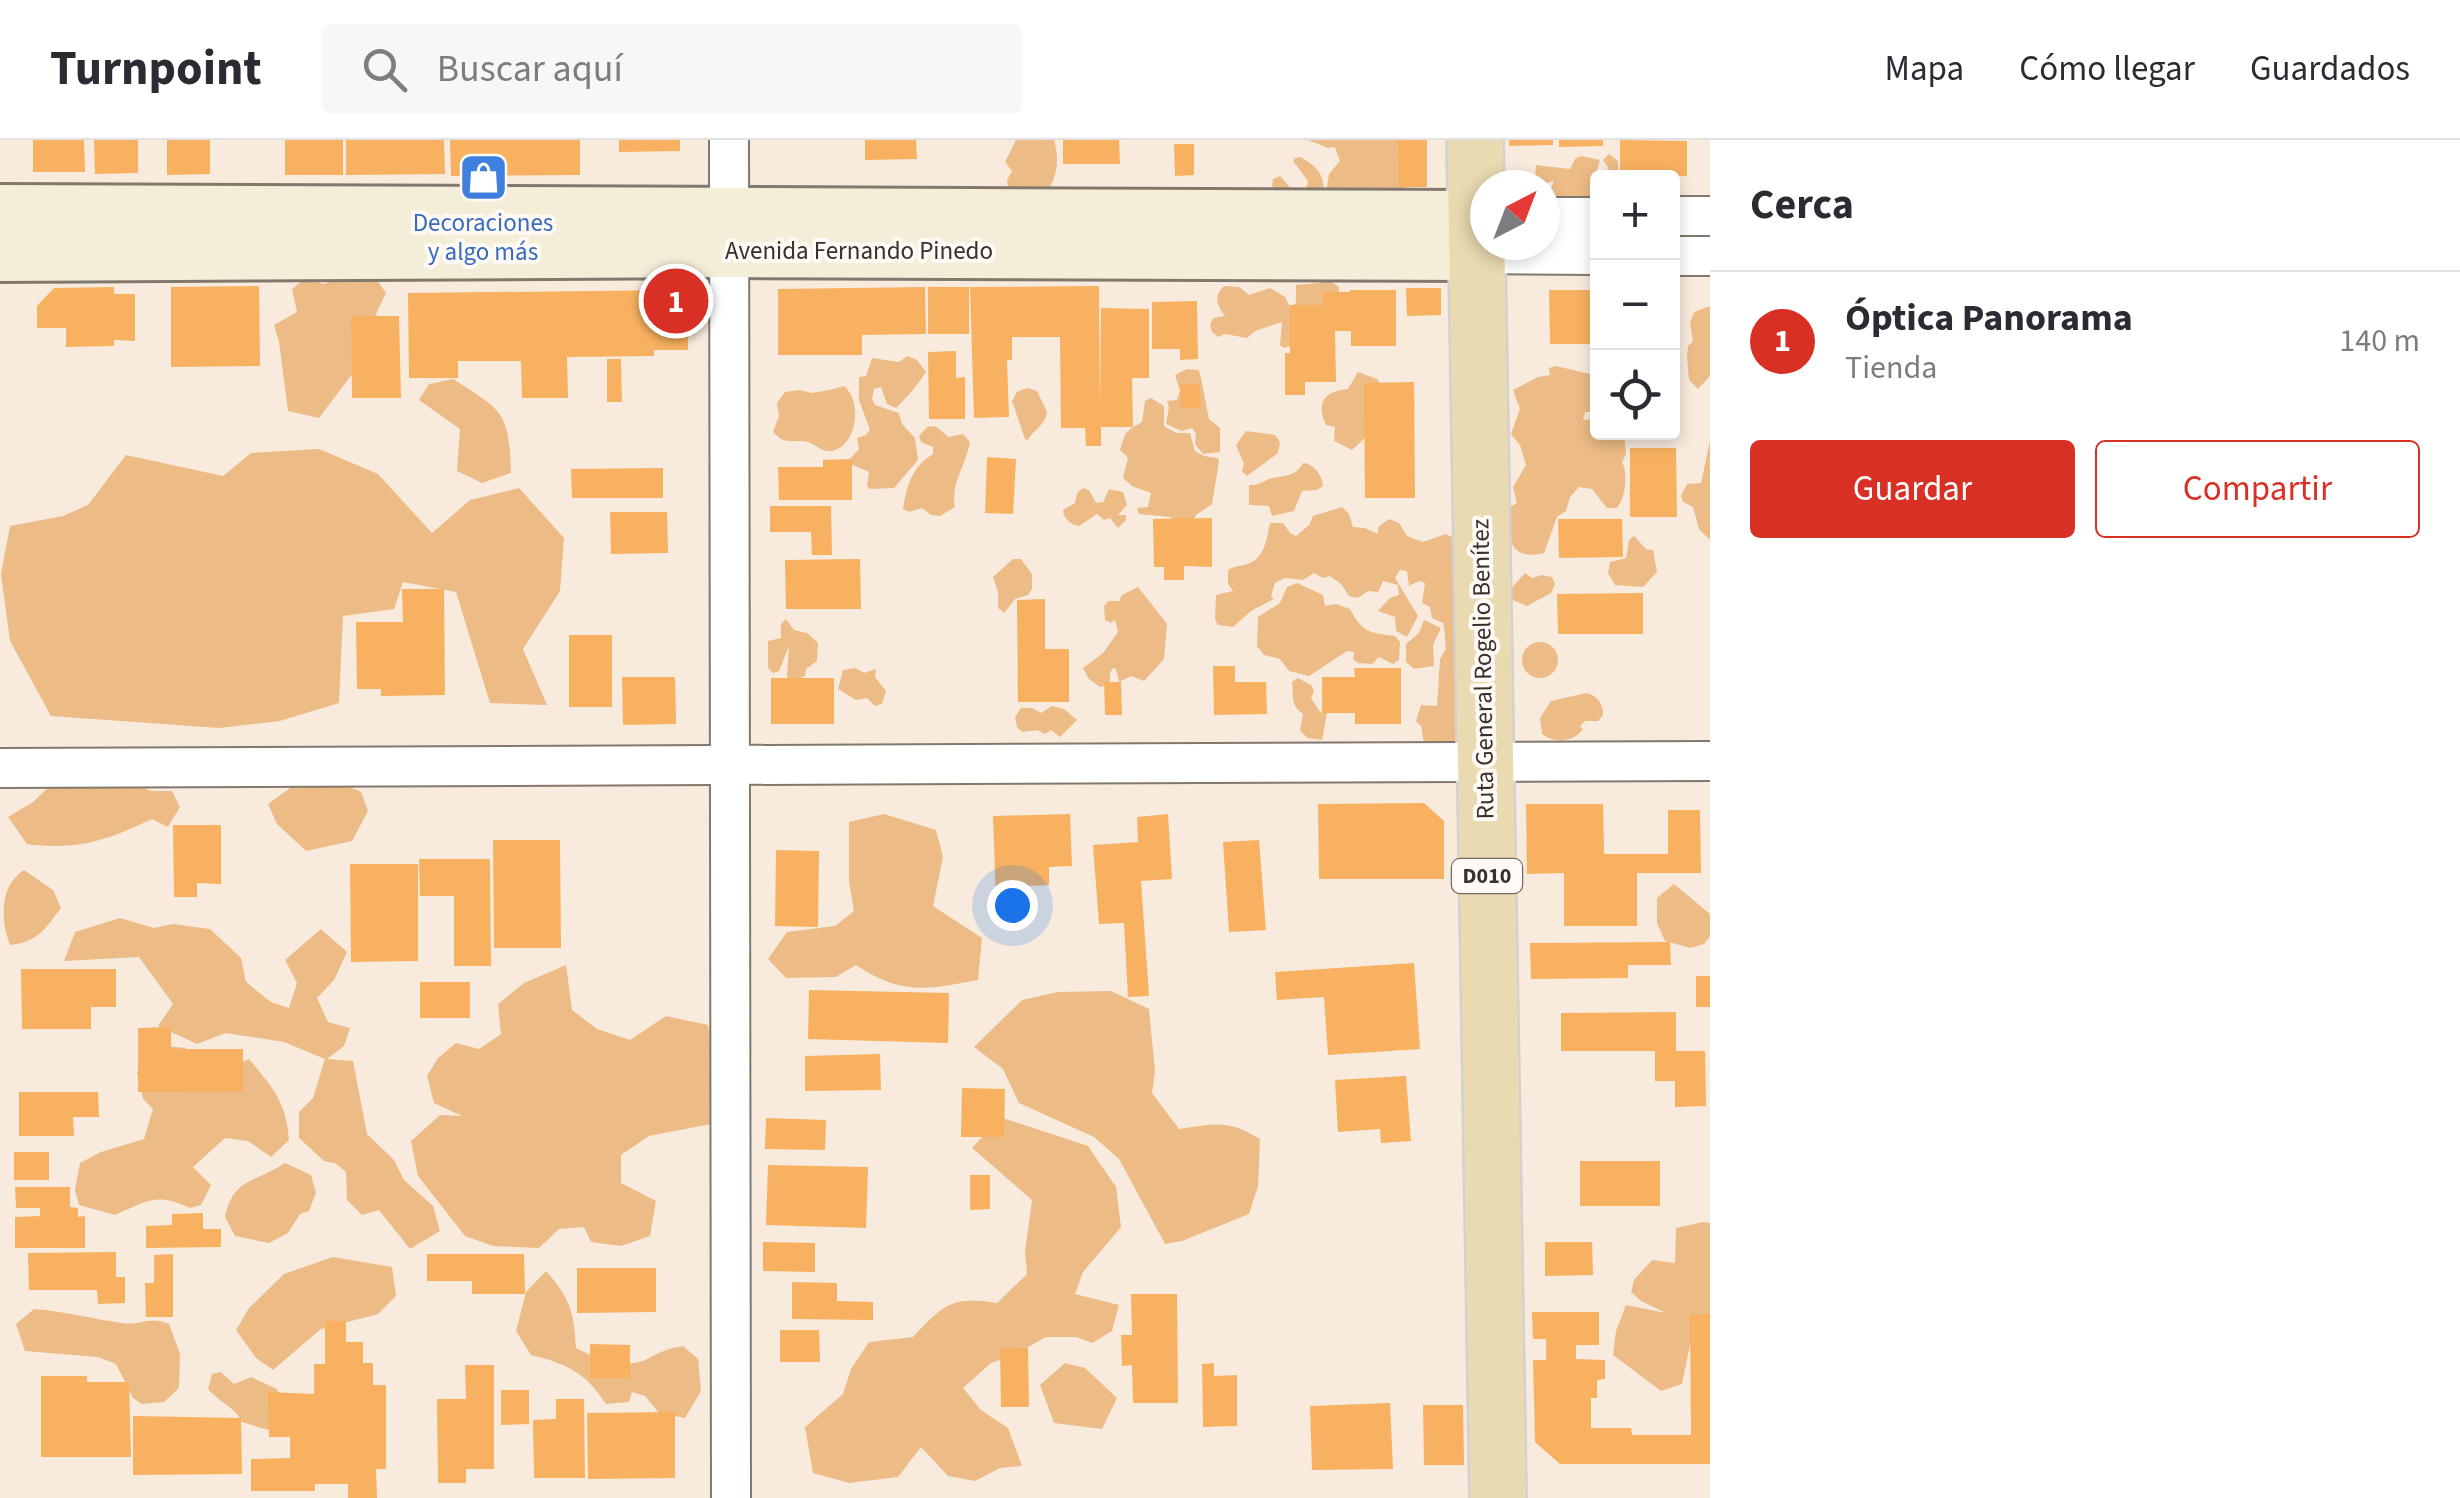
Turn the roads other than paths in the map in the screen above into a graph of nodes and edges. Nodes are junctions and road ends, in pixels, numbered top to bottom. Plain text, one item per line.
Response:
1 (729, 140) edge
2 (1474, 140) edge
3 (1475, 170) edge
4 (0, 211) edge
5 (1590, 216) edge
6 (1680, 216) edge
7 (1710, 216) edge
8 (1560, 217) edge
9 (1470, 230) edge
10 (730, 232) junction
11 (1560, 247) edge
12 (1590, 253) edge
13 (0, 256) edge
14 (1680, 256) edge
15 (1710, 256) edge
16 (1478, 260) edge
17 (1710, 761) edge
18 (1485, 762) junction
19 (728, 765) junction
20 (0, 768) edge
21 (731, 1498) edge
22 (1498, 1498) edge

1 - 10 street
2 - 3 main road, Ruta General Rogelio Benítez / D010
4 - 10 street, Avenida Fernando Pinedo
5 - 8 street
6 - 7 street
9 - 10 street, Avenida Fernando Pinedo
10 - 13 street, Avenida Fernando Pinedo
10 - 19 street
11 - 12 street, Avenida Fernando Pinedo
14 - 15 street
16 - 18 main road, Ruta General Rogelio Benítez / D010
17 - 18 street
18 - 19 street
18 - 22 main road, Ruta General Rogelio Benítez / D010
19 - 20 street
19 - 21 street

